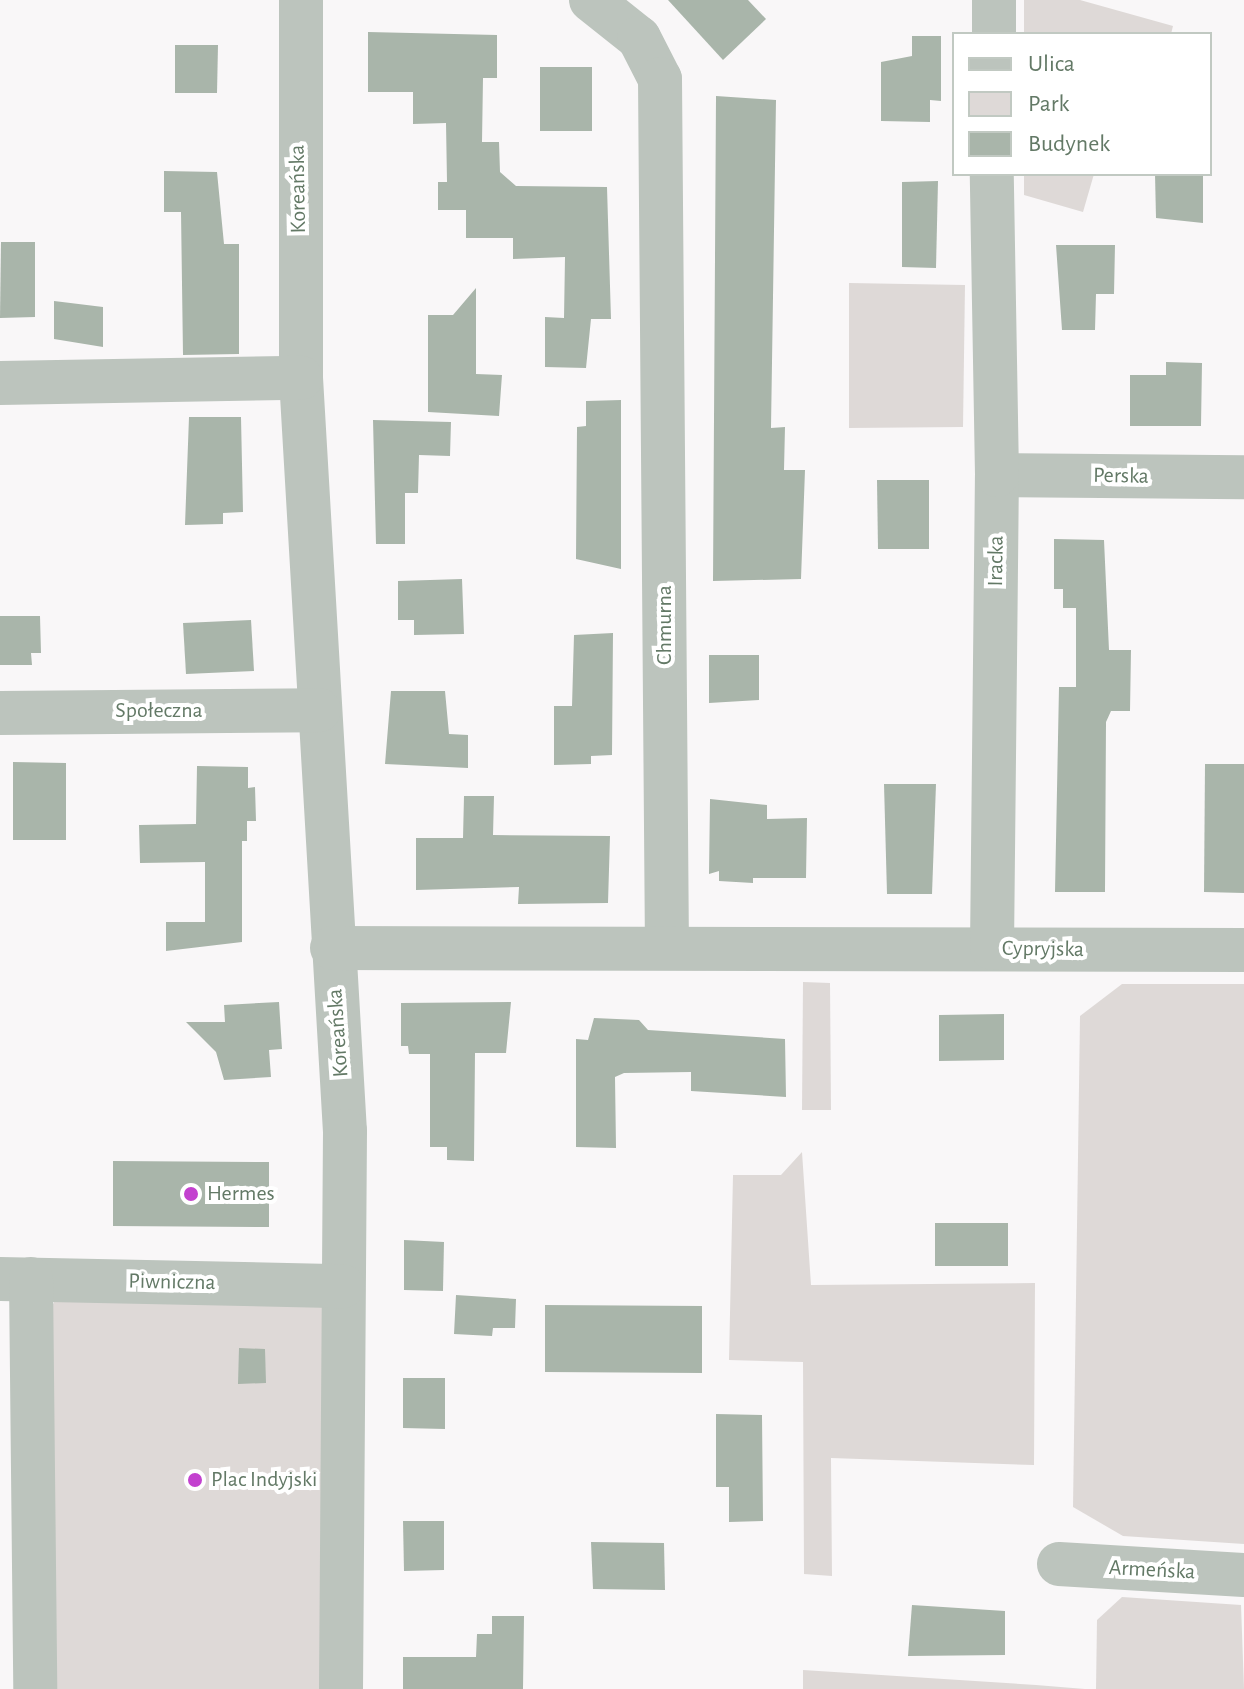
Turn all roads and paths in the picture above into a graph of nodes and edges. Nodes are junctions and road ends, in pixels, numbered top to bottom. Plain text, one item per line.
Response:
1 (301, 0) edge
2 (591, 0) edge
3 (994, 0) edge
4 (994, 32) edge
5 (992, 176) edge
6 (301, 378) junction
7 (0, 383) edge
8 (997, 475) junction
9 (1244, 477) edge
10 (319, 710) junction
11 (0, 713) edge
12 (667, 944) junction
13 (332, 948) junction
14 (992, 948) junction
15 (1244, 950) edge
16 (16, 1279) edge
17 (343, 1286) junction
18 (1059, 1564) dead end
19 (1244, 1575) edge
20 (35, 1689) edge
21 (341, 1689) edge

1 - 6 street, Koreańska
2 - 12 street, Chmurna
3 - 4 street
5 - 8 street, Iracka
6 - 7 street
6 - 10 street, Koreańska
8 - 9 street, Perska
8 - 14 street, Iracka
10 - 11 street, Społeczna
10 - 13 street, Koreańska
12 - 13 street
12 - 14 street, Cypryjska
13 - 17 street, Koreańska
14 - 15 street, Cypryjska
16 - 17 street, Piwniczna
16 - 20 street
17 - 21 street, Koreańska
18 - 19 street, Armeńska

